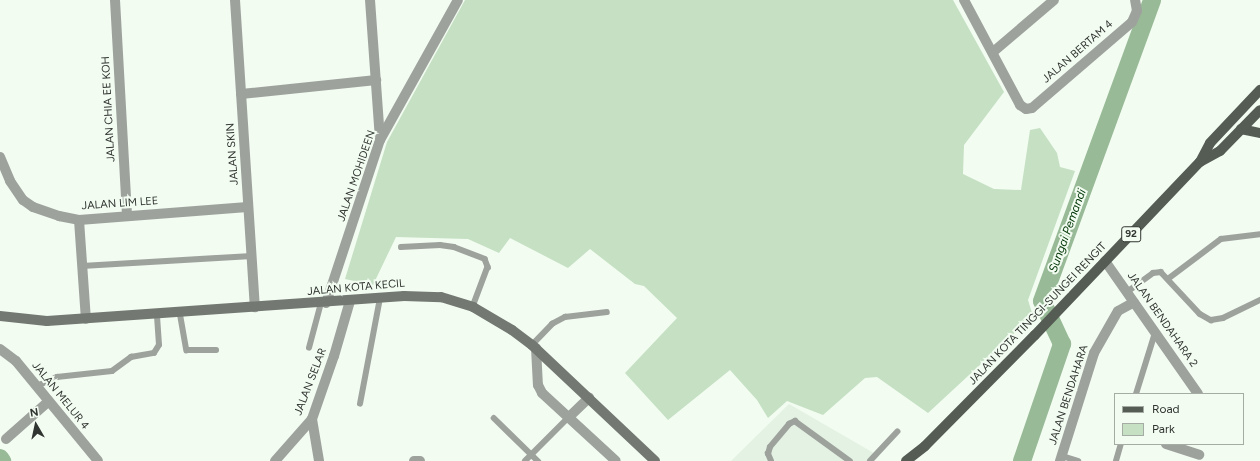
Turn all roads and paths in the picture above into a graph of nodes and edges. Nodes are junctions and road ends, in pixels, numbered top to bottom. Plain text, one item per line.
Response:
1 (115, 0) edge
2 (235, 0) edge
3 (370, 0) edge
4 (458, 0) edge
5 (964, 0) edge
6 (1054, 0) edge
7 (1135, 0) edge
8 (993, 52) junction
9 (376, 80) junction
10 (1259, 90) edge
11 (241, 94) junction
12 (1260, 110) edge
13 (1241, 129) junction
14 (1260, 133) edge
15 (380, 140) junction
16 (0, 157) edge
17 (1200, 162) junction
18 (248, 207) junction
19 (127, 216) junction
20 (79, 220) junction
21 (1260, 234) edge
22 (401, 247) dead end
23 (252, 256) junction
24 (1105, 261) junction
25 (82, 266) junction
26 (1168, 279) junction
27 (1127, 292) junction
28 (380, 298) junction
29 (1260, 300) edge
30 (350, 301) junction
31 (1134, 302) junction
32 (324, 303) junction
33 (255, 307) junction
34 (473, 307) junction
35 (180, 312) junction
36 (607, 312) dead end
37 (157, 314) junction
38 (0, 316) edge
39 (86, 319) junction
40 (1156, 332) junction
41 (534, 347) junction
42 (309, 348) dead end
43 (0, 349) edge
44 (216, 350) dead end
45 (37, 386) junction
46 (1136, 393) edge
47 (1197, 393) edge
48 (589, 398) junction
49 (49, 401) junction
50 (360, 404) dead end
51 (569, 417) junction
52 (494, 418) dead end
53 (312, 419) junction
54 (897, 432) dead end
55 (6, 439) dead end
56 (1121, 445) edge
57 (1168, 445) edge
58 (1200, 445) edge
59 (925, 446) junction
60 (531, 455) junction
61 (1061, 458) edge
62 (1199, 458) edge
63 (771, 460) edge
64 (98, 461) edge
65 (275, 461) edge
66 (319, 461) edge
67 (414, 461) edge
68 (420, 461) edge
69 (525, 461) edge
70 (538, 461) edge
71 (616, 461) edge
72 (655, 461) edge
73 (850, 461) edge
74 (870, 461) edge
75 (906, 461) edge
76 (915, 461) edge
77 (1078, 461) edge
78 (1116, 461) edge

1 - 19 street, JALAN CHIA EE KOH
2 - 11 street, JALAN SKIN
3 - 9 street
4 - 15 street, JALAN MOHIDEEN
5 - 8 street
6 - 8 street
7 - 8 street, JALAN BERTAM 4
9 - 11 street
9 - 15 street
10 - 17 main road, JALAN KOTA TINGGI-SUNGEI RENGIT / 92
11 - 18 street, JALAN SKIN
12 - 13 main road, JALAN KOTA TINGGI-SUNGEI RENGIT / 92
13 - 14 main road
13 - 17 main road, JALAN KOTA TINGGI-SUNGEI RENGIT / 92
15 - 32 street, JALAN MOHIDEEN
16 - 20 street, JALAN LIM LEE
17 - 24 main road, JALAN KOTA TINGGI-SUNGEI RENGIT / 92
18 - 19 street, JALAN LIM LEE
18 - 23 street, JALAN SKIN
19 - 20 street, JALAN LIM LEE
20 - 25 street
21 - 26 lane
22 - 34 lane
23 - 25 lane
23 - 33 street, JALAN SKIN
24 - 27 street, JALAN BENDAHARA 2
24 - 59 main road, JALAN KOTA TINGGI-SUNGEI RENGIT / 92
25 - 39 street
26 - 27 lane
26 - 29 lane
27 - 31 street, JALAN BENDAHARA 2
28 - 30 street, JALAN KOTA KECIL
28 - 34 street, JALAN KOTA KECIL
28 - 50 lane
30 - 32 street, JALAN KOTA KECIL
30 - 53 street, JALAN SELAR
31 - 40 street, JALAN BENDAHARA 2
31 - 61 street, JALAN BENDAHARA
32 - 33 street, JALAN KOTA KECIL
32 - 42 lane
33 - 35 street, JALAN KOTA KECIL
34 - 41 street, JALAN KOTA KECIL
35 - 37 street, JALAN KOTA KECIL
35 - 44 lane
36 - 41 lane
37 - 39 street, JALAN KOTA KECIL
37 - 45 lane
38 - 39 street, JALAN KOTA KECIL
40 - 46 lane
40 - 47 street, JALAN BENDAHARA 2
41 - 48 street, JALAN KOTA KECIL
41 - 51 street
43 - 45 street, JALAN MELUR 4
45 - 49 street, JALAN MELUR 4
48 - 51 street
48 - 72 street, JALAN KOTA KECIL
49 - 55 street
49 - 64 street, JALAN MELUR 4
51 - 60 lane
51 - 71 street
52 - 60 lane
53 - 65 street, JALAN SELAR
53 - 66 street
54 - 74 lane
56 - 78 lane
57 - 62 street
58 - 62 street
59 - 75 main road, 92
59 - 76 main road, 92
60 - 69 lane
60 - 70 lane
61 - 77 lane
63 - 73 lane
67 - 68 street

